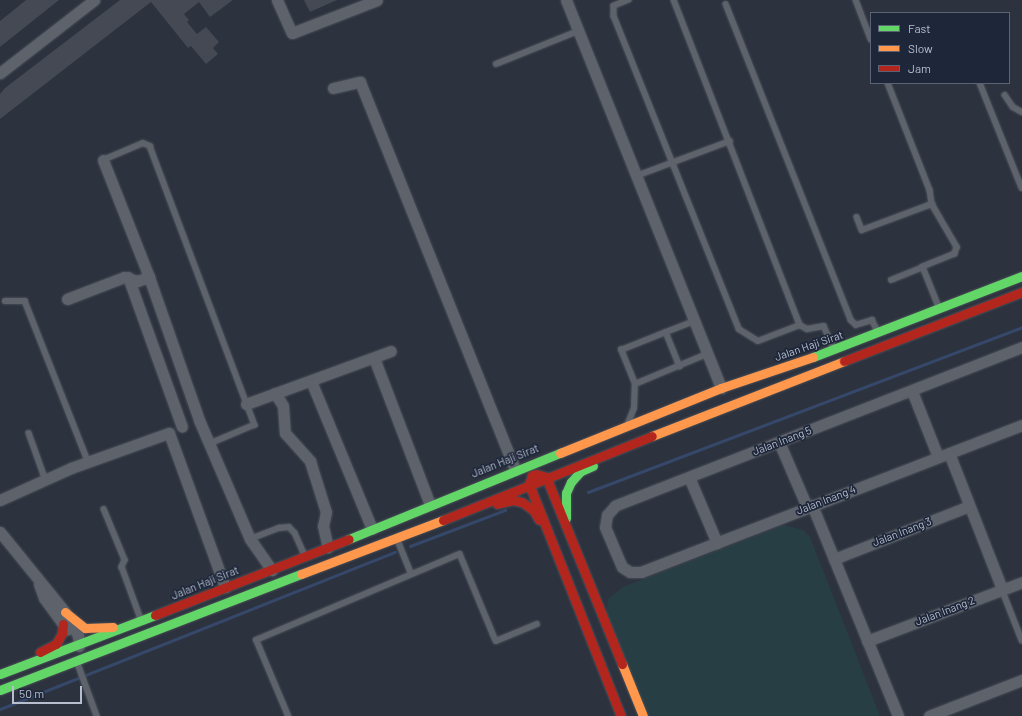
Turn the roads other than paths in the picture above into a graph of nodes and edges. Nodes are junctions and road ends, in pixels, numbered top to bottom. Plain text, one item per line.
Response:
1 (94, 0) edge
2 (277, 0) edge
3 (377, 0) edge
4 (566, 0) edge
5 (628, 0) edge
6 (674, 0) edge
7 (856, 0) edge
8 (726, 4) dead end
9 (578, 31) junction
10 (870, 36) edge
11 (496, 64) dead end
12 (0, 73) edge
13 (888, 84) edge
14 (980, 84) edge
15 (333, 88) dead end
16 (1005, 95) dead end
17 (1022, 112) edge
18 (730, 141) junction
19 (103, 160) joint
20 (672, 164) junction
21 (636, 176) junction
22 (1022, 188) edge
23 (932, 204) junction
24 (858, 217) dead end
25 (923, 267) junction
26 (1022, 276) edge
27 (128, 277) junction
28 (149, 277) junction
29 (891, 280) dead end
30 (1022, 292) edge
31 (67, 298) dead end
32 (5, 301) dead end
33 (940, 309) junction
34 (694, 321) junction
35 (800, 325) junction
36 (666, 332) junction
37 (879, 333) junction
38 (1022, 348) edge
39 (834, 350) junction
40 (391, 351) dead end
41 (707, 354) junction
42 (374, 358) junction
43 (680, 366) junction
44 (311, 381) junction
45 (635, 384) junction
46 (721, 388) junction
47 (912, 390) junction
48 (767, 391) junction
49 (275, 393) junction
50 (246, 404) junction
51 (199, 420) junction
52 (628, 425) junction
53 (182, 427) junction
54 (1021, 428) edge
55 (29, 433) dead end
56 (169, 433) junction
57 (779, 442) junction
58 (210, 444) junction
59 (581, 444) junction
60 (944, 455) junction
61 (88, 461) junction
62 (515, 470) junction
63 (534, 473) junction
64 (546, 477) junction
65 (689, 477) junction
66 (45, 478) junction
67 (528, 484) junction
68 (1, 498) edge
69 (430, 505) junction
70 (809, 506) junction
71 (969, 506) junction
72 (104, 510) dead end
73 (440, 521) junction
74 (372, 529) junction
75 (0, 532) edge
76 (549, 537) junction
77 (397, 538) junction
78 (571, 538) junction
79 (250, 539) junction
80 (717, 543) junction
81 (328, 547) junction
82 (373, 547) junction
83 (305, 556) junction
84 (834, 559) junction
85 (272, 570) junction
86 (630, 572) joint
87 (411, 573) junction
88 (38, 581) junction
89 (1022, 582) edge
90 (226, 587) junction
91 (1002, 589) junction
92 (257, 591) junction
93 (65, 612) junction
94 (142, 621) junction
95 (63, 624) junction
96 (132, 624) junction
97 (537, 624) dead end
98 (1022, 640) edge
99 (867, 641) junction
100 (79, 646) junction
101 (78, 664) junction
102 (2, 673) edge
103 (1022, 680) edge
104 (0, 686) edge
105 (0, 690) edge
106 (97, 716) edge
107 (288, 716) edge
108 (621, 716) edge
109 (643, 716) edge
110 (898, 716) edge
111 (929, 716) edge

1 - 12 street
2 - 3 street
4 - 9 street
5 - 20 lane
6 - 18 lane
7 - 10 lane
8 - 37 lane
9 - 11 lane
9 - 21 street
13 - 23 lane
14 - 22 lane
15 - 62 street
16 - 17 lane
18 - 20 lane
18 - 35 lane
19 - 28 street
19 - 50 lane
20 - 21 lane
20 - 35 lane
21 - 34 street
23 - 24 lane
23 - 25 lane
25 - 29 lane
25 - 33 lane
26 - 33 main road, Jalan Haji Sirat
27 - 28 street
27 - 31 street
27 - 53 street
28 - 51 street
30 - 48 main road
32 - 61 lane
33 - 37 main road, Jalan Haji Sirat
34 - 36 lane
34 - 41 street
35 - 39 lane
36 - 43 lane
36 - 45 lane
37 - 39 main road, Jalan Haji Sirat
38 - 47 street, Jalan Inang 5
39 - 46 main road, Jalan Haji Sirat
40 - 42 street
41 - 43 lane
41 - 46 street
42 - 44 street
42 - 69 street
43 - 45 lane
44 - 49 street
44 - 74 street
45 - 52 lane
46 - 52 main road, Jalan Haji Sirat
47 - 57 street, Jalan Inang 5
47 - 60 street
48 - 64 main road
48 - 78 main road
49 - 50 street
49 - 81 street
50 - 58 lane
51 - 53 street
51 - 58 street
52 - 59 main road, Jalan Haji Sirat
53 - 56 street
54 - 60 street, Jalan Inang 4
55 - 66 lane
56 - 61 street
56 - 90 street
57 - 65 street, Jalan Inang 5
57 - 70 street
58 - 79 street
59 - 62 main road, Jalan Haji Sirat
59 - 63 main road
60 - 70 street, Jalan Inang 4
60 - 71 street
61 - 66 street
62 - 69 main road, Jalan Haji Sirat
63 - 64 main road
63 - 67 main road
63 - 74 main road
64 - 67 main road
64 - 78 main road
65 - 80 street
65 - 86 street, Jalan Inang 5
66 - 68 street
67 - 73 main road
67 - 76 main road
69 - 74 main road, Jalan Haji Sirat
70 - 80 street, Jalan Inang 4
70 - 84 street
71 - 84 street, Jalan Inang 3
71 - 91 street
72 - 94 lane
73 - 76 main road
73 - 77 main road
74 - 81 main road, Jalan Haji Sirat
75 - 88 street
76 - 108 main road
77 - 82 main road
77 - 87 lane
78 - 109 main road
79 - 83 lane
79 - 85 street
80 - 86 street, Jalan Inang 4
81 - 83 main road, Jalan Haji Sirat
82 - 85 main road
82 - 92 main road
83 - 85 main road, Jalan Haji Sirat
84 - 99 street
85 - 90 main road, Jalan Haji Sirat
87 - 97 lane
87 - 107 lane
88 - 93 street
88 - 95 street
89 - 91 street, Jalan Inang 2
90 - 94 main road, Jalan Haji Sirat
91 - 98 lane
91 - 99 street, Jalan Inang 2
92 - 100 main road
92 - 101 main road
93 - 96 main road
93 - 100 street
94 - 96 main road, Jalan Haji Sirat
95 - 100 street
95 - 102 main road
96 - 100 main road, Jalan Haji Sirat
99 - 110 street
100 - 102 main road, Jalan Haji Sirat
100 - 104 main road
101 - 105 main road
101 - 106 lane
103 - 111 street

